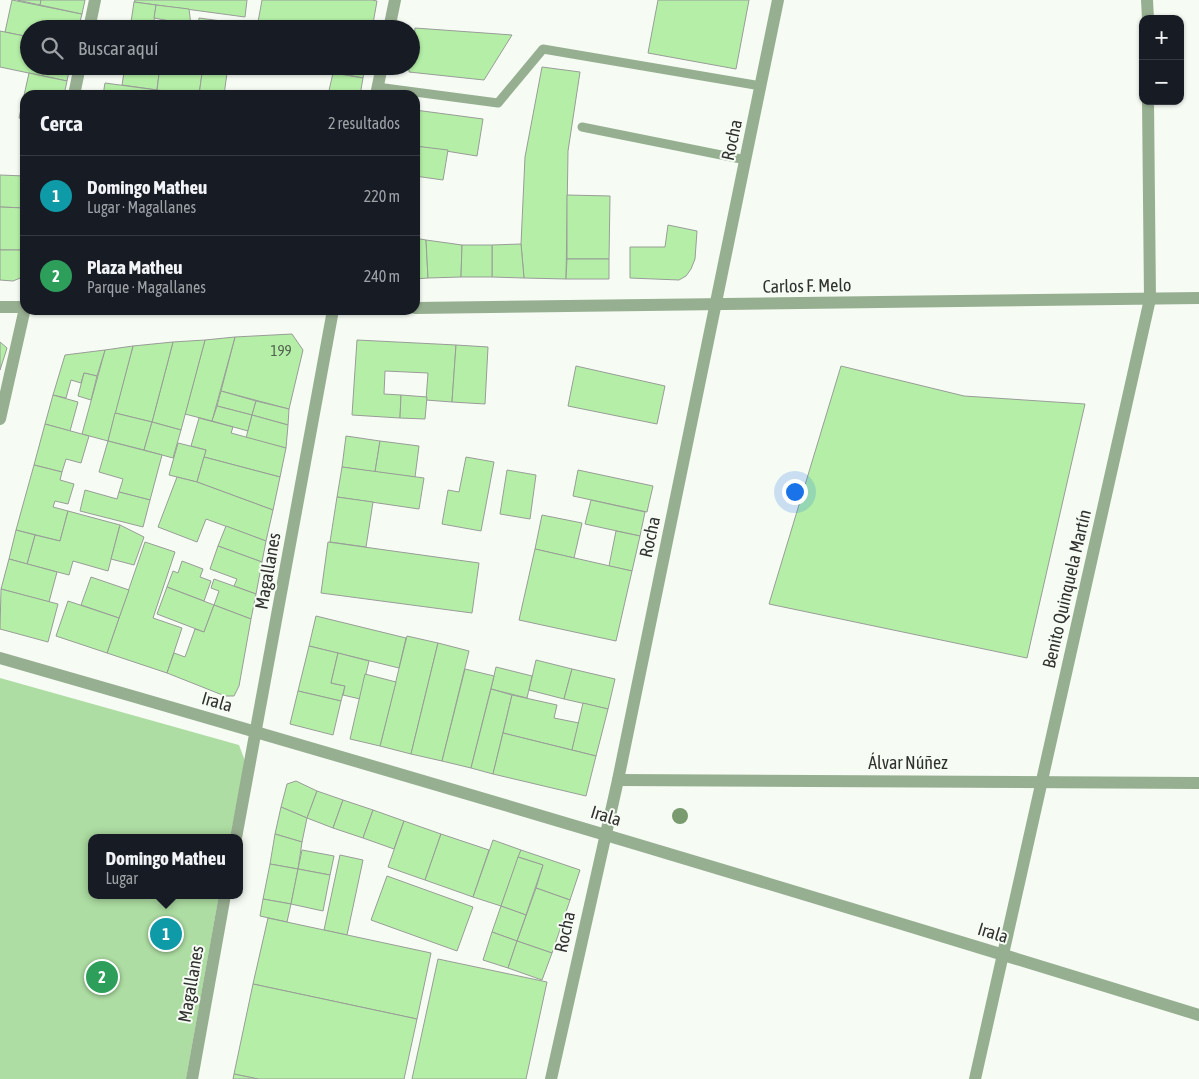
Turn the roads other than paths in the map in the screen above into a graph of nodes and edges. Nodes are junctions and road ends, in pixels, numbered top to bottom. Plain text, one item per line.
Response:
1 (96, 0) edge
2 (395, 0) edge
3 (778, 0) edge
4 (1147, 0) edge
5 (1148, 15) edge
6 (91, 20) edge
7 (391, 20) edge
8 (78, 75) edge
9 (380, 75) edge
10 (761, 86) junction
11 (75, 90) edge
12 (377, 90) edge
13 (420, 95) edge
14 (1148, 105) edge
15 (582, 127) dead end
16 (746, 160) junction
17 (1199, 298) edge
18 (1150, 299) junction
19 (716, 304) junction
20 (0, 307) edge
21 (20, 307) edge
22 (420, 308) edge
23 (23, 315) edge
24 (332, 315) edge
25 (0, 419) edge
26 (0, 658) edge
27 (256, 731) junction
28 (618, 780) junction
29 (1042, 781) junction
30 (1199, 783) edge
31 (237, 834) edge
32 (604, 834) junction
33 (224, 899) edge
34 (1004, 955) junction
35 (1199, 1015) edge
36 (192, 1079) edge
37 (551, 1079) edge
38 (975, 1079) edge

1 - 6 street
2 - 7 street
3 - 10 street, Rocha
4 - 5 street
8 - 11 street
9 - 12 street
10 - 13 lane
10 - 16 street, Rocha
14 - 18 street, Benito Quinquela Martín
15 - 16 lane
16 - 19 street, Rocha
17 - 18 street, Carlos F. Melo
18 - 19 street, Carlos F. Melo
18 - 29 street, Benito Quinquela Martín
19 - 22 street, Carlos F. Melo
19 - 28 street, Rocha
20 - 21 street
23 - 25 street
24 - 27 street, Magallanes
26 - 27 street, Irala
27 - 31 street, Magallanes
27 - 32 street, Irala
28 - 29 street, Álvar Núñez
28 - 32 street, Rocha
29 - 30 street, Álvar Núñez
29 - 34 street, Benito Quinquela Martín
32 - 34 street, Irala
32 - 37 street, Rocha
33 - 36 street, Magallanes
34 - 35 street, Irala
34 - 38 street, Benito Quinquela Martín

